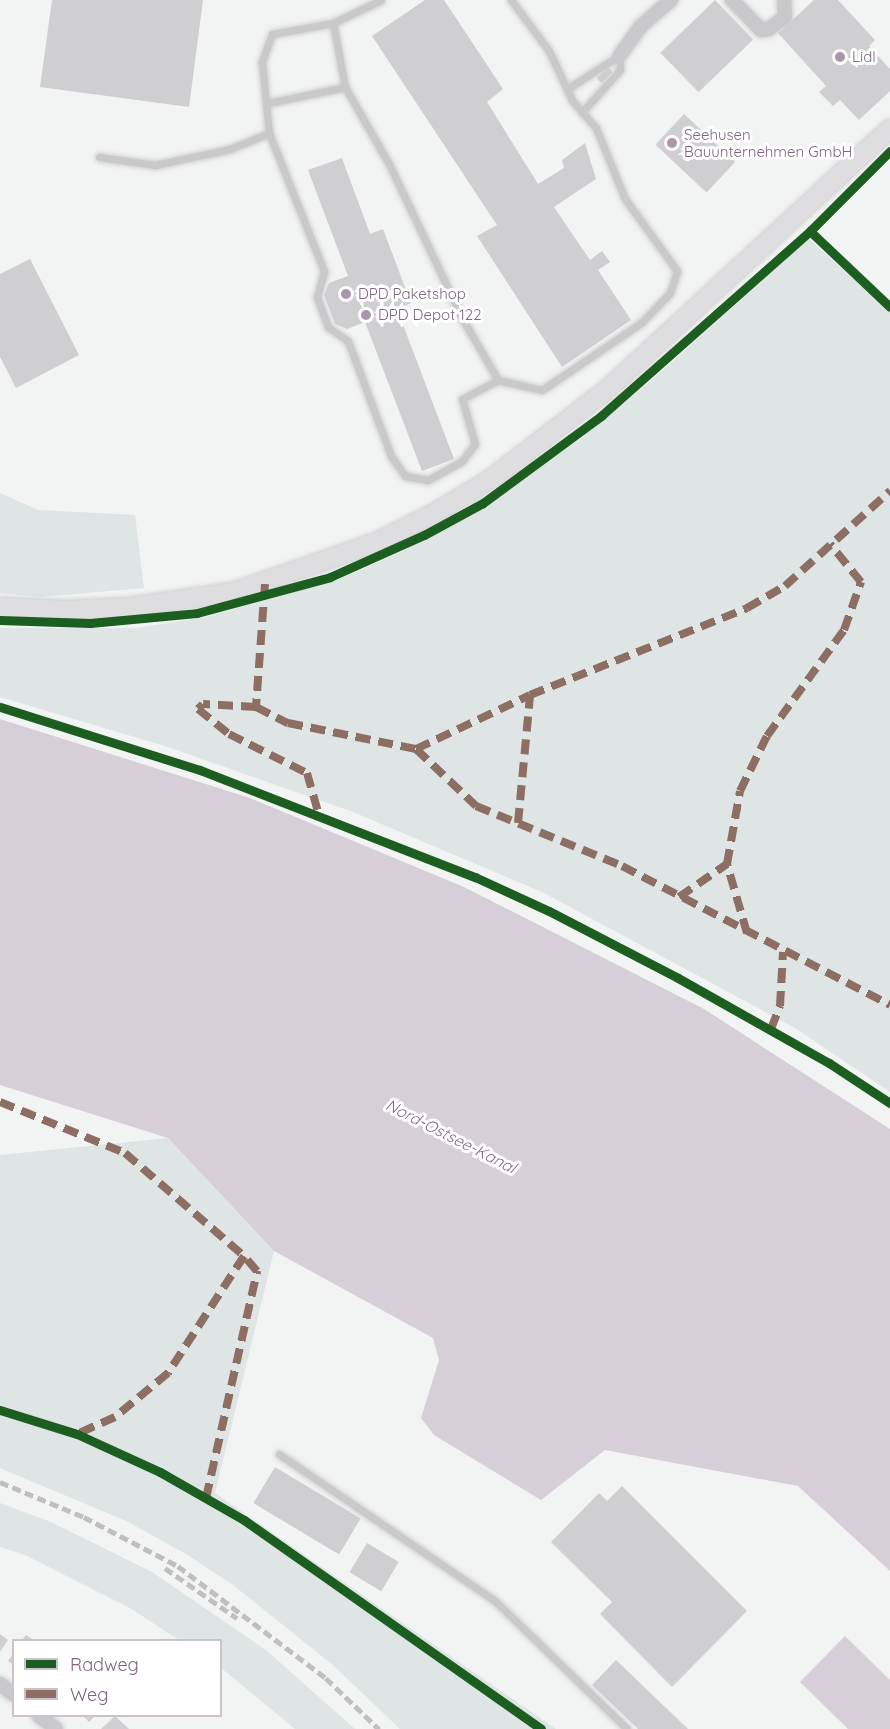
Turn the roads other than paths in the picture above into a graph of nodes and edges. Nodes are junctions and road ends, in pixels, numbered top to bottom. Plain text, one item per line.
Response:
1 (381, 0) edge
2 (511, 0) edge
3 (671, 0) edge
4 (732, 0) edge
5 (784, 0) edge
6 (333, 23) junction
7 (620, 55) junction
8 (345, 87) junction
9 (567, 89) junction
10 (268, 103) junction
11 (582, 112) junction
12 (890, 129) edge
13 (269, 134) junction
14 (99, 157) dead end
15 (498, 380) junction
16 (0, 607) edge
17 (279, 1454) dead end
18 (0, 1684) edge
19 (12, 1693) edge
20 (40, 1717) edge
21 (56, 1729) edge
22 (627, 1729) edge

1 - 6 lane
2 - 9 lane
3 - 7 street
4 - 5 street
6 - 8 lane
6 - 10 lane
7 - 9 lane
7 - 11 lane
8 - 10 lane
8 - 15 lane
9 - 11 lane
10 - 13 lane
11 - 15 lane
12 - 16 main road
13 - 14 lane
13 - 15 lane
17 - 22 lane
18 - 19 street
20 - 21 street

